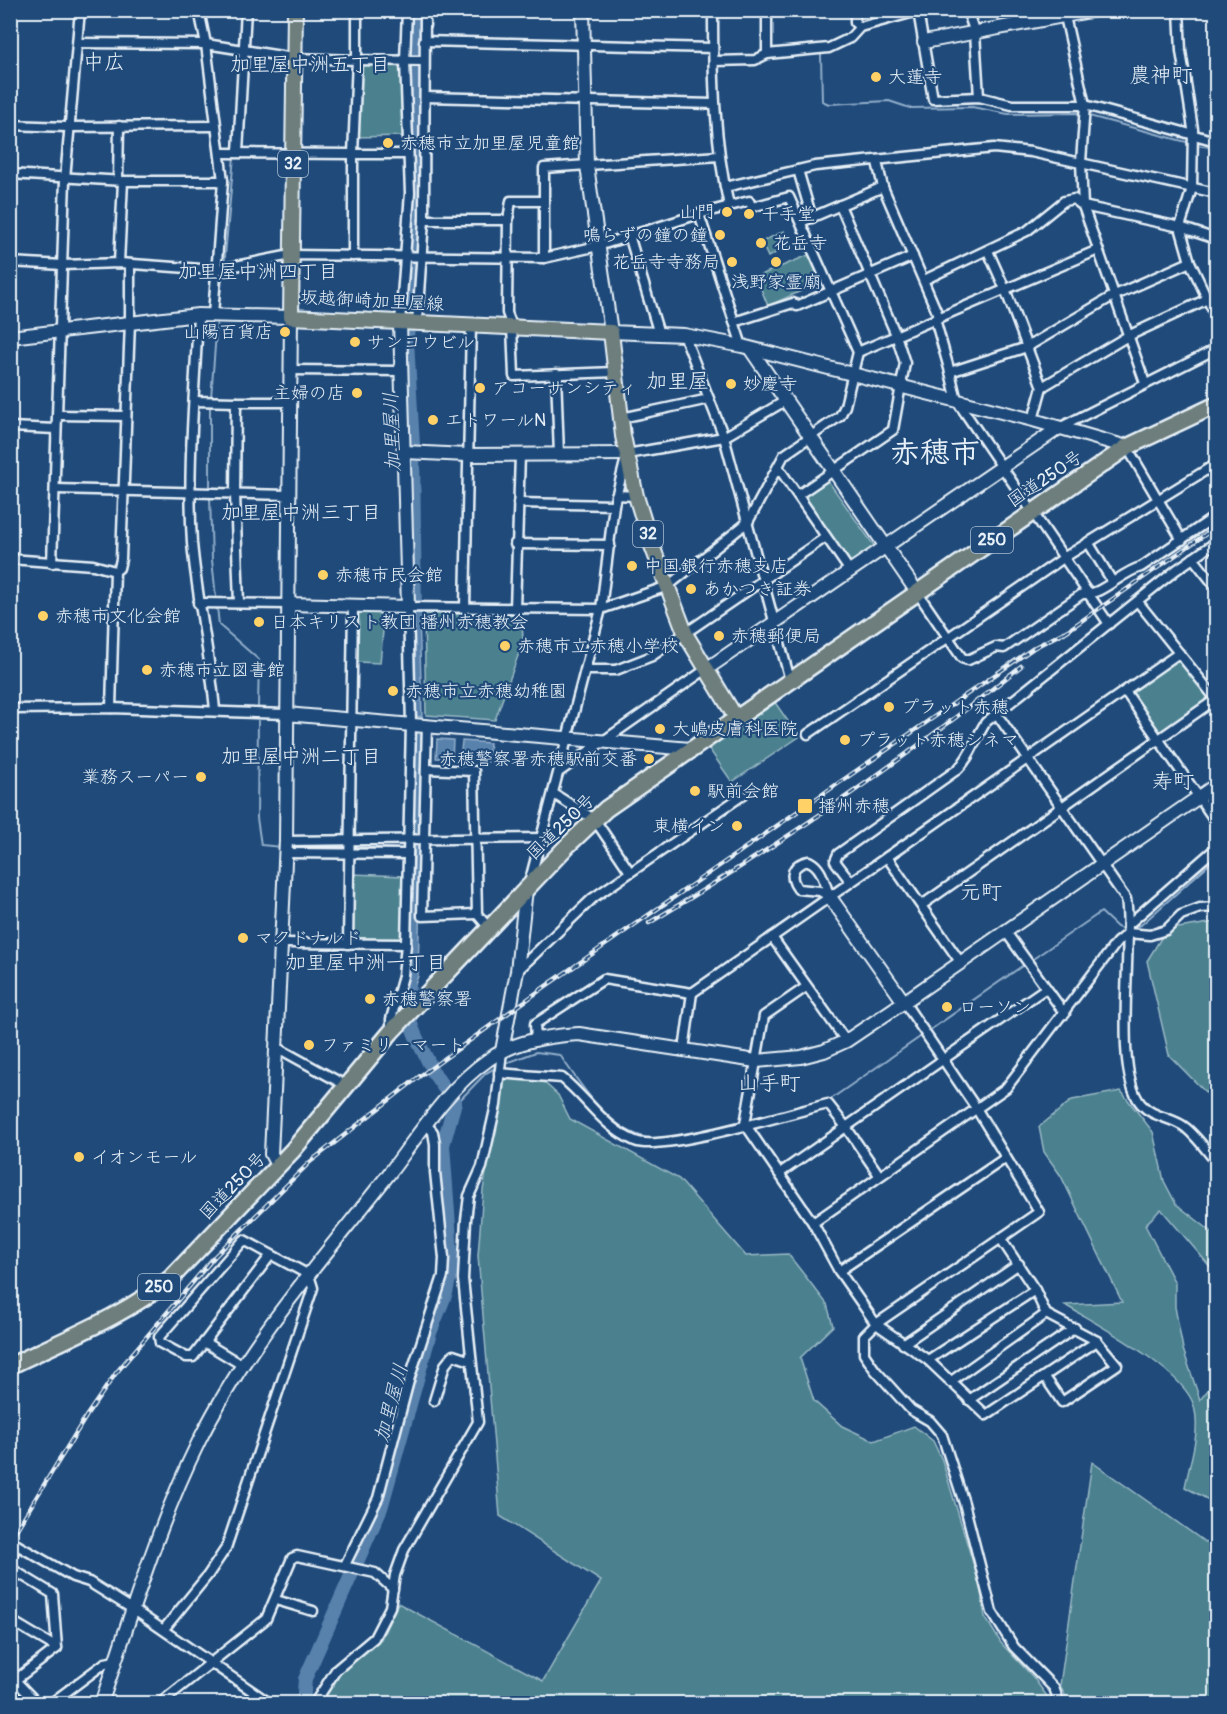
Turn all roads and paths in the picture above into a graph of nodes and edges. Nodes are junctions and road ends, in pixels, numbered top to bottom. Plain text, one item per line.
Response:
1 (80, 10) edge
2 (199, 10) edge
3 (246, 10) edge
4 (295, 10) edge
5 (357, 10) edge
6 (407, 10) edge
7 (425, 10) edge
8 (583, 10) edge
9 (713, 10) edge
10 (767, 10) edge
11 (855, 10) edge
12 (967, 10) edge
13 (1096, 10) edge
14 (1179, 10) edge
15 (1064, 13) edge
16 (860, 27) junction
17 (975, 33) junction
18 (424, 41) junction
19 (924, 42) junction
20 (78, 43) junction
21 (206, 44) junction
22 (584, 47) junction
23 (713, 48) junction
24 (243, 49) junction
25 (767, 54) junction
26 (294, 58) junction
27 (357, 60) junction
28 (405, 61) junction
29 (423, 61) junction
30 (714, 61) junction
31 (425, 97) junction
32 (980, 98) junction
33 (584, 100) junction
34 (714, 104) junction
35 (1085, 105) junction
36 (10, 125) edge
37 (71, 126) junction
38 (119, 126) junction
39 (215, 126) junction
40 (1193, 136) junction
41 (1216, 141) edge
42 (238, 152) junction
43 (220, 153) junction
44 (293, 154) junction
45 (353, 154) junction
46 (407, 154) junction
47 (719, 156) junction
48 (877, 162) junction
49 (1081, 162) junction
50 (587, 166) junction
51 (798, 170) junction
52 (10, 174) edge
53 (65, 179) junction
54 (121, 180) junction
55 (223, 181) junction
56 (724, 187) junction
57 (883, 187) junction
58 (1192, 188) junction
59 (1216, 193) edge
60 (544, 201) junction
61 (840, 205) junction
62 (729, 206) junction
63 (1083, 206) junction
64 (699, 214) junction
65 (812, 218) junction
66 (424, 220) junction
67 (508, 220) junction
68 (801, 222) junction
69 (1180, 227) junction
70 (629, 235) junction
71 (1216, 239) edge
72 (598, 246) junction
73 (1098, 250) junction
74 (988, 251) junction
75 (291, 255) junction
76 (353, 256) junction
77 (405, 256) junction
78 (913, 256) junction
79 (421, 257) junction
80 (508, 257) junction
81 (544, 258) junction
82 (10, 262) edge
83 (1190, 262) junction
84 (119, 263) junction
85 (130, 264) junction
86 (63, 265) junction
87 (215, 270) junction
88 (870, 274) junction
89 (924, 280) junction
90 (1005, 289) junction
91 (831, 291) junction
92 (1113, 296) junction
93 (1212, 297) edge
94 (198, 315) junction
95 (213, 315) junction
96 (291, 317) junction
97 (1216, 317) edge
98 (937, 318) junction
99 (130, 322) junction
100 (400, 322) junction
101 (734, 322) junction
102 (417, 323) junction
103 (471, 324) junction
104 (512, 326) junction
105 (60, 330) junction
106 (611, 332) junction
107 (659, 334) junction
108 (684, 335) junction
109 (897, 335) junction
110 (1128, 336) junction
111 (10, 337) edge
112 (1027, 347) junction
113 (746, 348) junction
114 (1216, 349) edge
115 (858, 352) junction
116 (290, 370) junction
117 (401, 371) junction
118 (615, 372) junction
119 (950, 372) junction
120 (556, 374) junction
121 (854, 375) junction
122 (1145, 383) junction
123 (1042, 387) junction
124 (901, 388) junction
125 (709, 399) junction
126 (194, 401) junction
127 (785, 401) junction
128 (957, 401) junction
129 (236, 402) junction
130 (289, 402) junction
131 (1216, 405) edge
132 (58, 415) junction
133 (125, 416) junction
134 (621, 418) junction
135 (1033, 420) junction
136 (10, 427) edge
137 (1059, 428) junction
138 (56, 429) junction
139 (810, 436) junction
140 (724, 437) junction
141 (1127, 447) junction
142 (405, 452) junction
143 (627, 454) junction
144 (467, 455) junction
145 (520, 455) junction
146 (559, 455) junction
147 (1216, 464) edge
148 (1003, 466) junction
149 (778, 467) junction
150 (834, 471) junction
151 (56, 489) junction
152 (124, 492) junction
153 (235, 494) junction
154 (191, 495) junction
155 (289, 495) junction
156 (616, 495) junction
157 (798, 495) junction
158 (636, 496) junction
159 (1159, 497) junction
160 (518, 503) junction
161 (614, 505) junction
162 (1034, 510) junction
163 (1216, 516) edge
164 (748, 522) junction
165 (826, 537) junction
166 (1182, 540) junction
167 (1088, 542) junction
168 (1216, 542) edge
169 (515, 544) junction
170 (610, 546) junction
171 (886, 547) junction
172 (1065, 556) junction
173 (1192, 558) junction
174 (10, 559) edge
175 (52, 563) junction
176 (115, 571) junction
177 (850, 571) junction
178 (764, 580) junction
179 (1112, 581) junction
180 (668, 586) junction
181 (1216, 587) edge
182 (917, 592) junction
183 (1091, 595) junction
184 (1138, 602) junction
185 (198, 603) junction
186 (239, 603) junction
187 (287, 604) junction
188 (353, 606) junction
189 (414, 607) junction
190 (465, 608) junction
191 (515, 609) junction
192 (601, 609) junction
193 (775, 622) junction
194 (1109, 624) junction
195 (686, 634) junction
196 (947, 637) junction
197 (1179, 653) junction
198 (586, 670) junction
199 (705, 670) junction
200 (790, 680) junction
201 (1125, 691) junction
202 (1216, 699) edge
203 (111, 708) junction
204 (10, 709) edge
205 (214, 711) junction
206 (996, 713) junction
207 (286, 714) junction
208 (353, 718) junction
209 (736, 718) junction
210 (419, 725) junction
211 (808, 734) dead end
212 (570, 736) junction
213 (1159, 739) junction
214 (607, 740) junction
215 (690, 749) junction
216 (1028, 760) junction
217 (426, 769) junction
218 (560, 772) junction
219 (1216, 785) edge
220 (554, 794) junction
221 (743, 795) dead end
222 (1199, 797) junction
223 (1060, 808) junction
224 (595, 820) junction
225 (1216, 822) edge
226 (541, 838) junction
227 (475, 840) junction
228 (351, 841) junction
229 (423, 841) junction
230 (285, 847) junction
231 (408, 847) junction
232 (1216, 848) edge
233 (351, 853) junction
234 (888, 857) junction
235 (1101, 866) junction
236 (630, 872) junction
237 (851, 882) junction
238 (526, 889) junction
239 (830, 897) junction
240 (922, 905) junction
241 (1216, 907) edge
242 (477, 914) junction
243 (1130, 923) junction
244 (489, 928) junction
245 (1006, 932) junction
246 (1128, 933) junction
247 (772, 937) junction
248 (282, 943) junction
249 (348, 944) junction
250 (406, 944) junction
251 (961, 963) junction
252 (517, 971) junction
253 (806, 987) junction
254 (1046, 988) junction
255 (692, 993) junction
256 (904, 1002) junction
257 (1065, 1014) junction
258 (395, 1028) junction
259 (537, 1040) junction
260 (846, 1041) junction
261 (276, 1047) junction
262 (684, 1050) junction
263 (502, 1051) junction
264 (943, 1059) junction
265 (756, 1061) junction
266 (499, 1073) junction
267 (345, 1085) junction
268 (976, 1108) junction
269 (745, 1124) junction
270 (427, 1125) junction
271 (846, 1127) junction
272 (1004, 1159) junction
273 (1216, 1162) edge
274 (278, 1167) junction
275 (780, 1173) junction
276 (879, 1175) junction
277 (813, 1223) junction
278 (1001, 1239) junction
279 (270, 1256) junction
280 (1019, 1264) junction
281 (839, 1271) junction
282 (309, 1275) junction
283 (1035, 1290) junction
284 (1046, 1314) junction
285 (876, 1324) junction
286 (1075, 1328) junction
287 (1097, 1341) junction
288 (204, 1342) junction
289 (903, 1344) junction
290 (928, 1360) junction
291 (471, 1361) junction
292 (242, 1365) junction
293 (10, 1366) edge
294 (1045, 1377) junction
295 (950, 1382) junction
296 (969, 1400) junction
297 (434, 1401) dead end
298 (14, 1543) edge
299 (10, 1559) edge
300 (346, 1566) junction
301 (10, 1568) edge
302 (393, 1589) junction
303 (276, 1600) junction
304 (134, 1610) junction
305 (313, 1611) dead end
306 (10, 1620) edge
307 (164, 1629) junction
308 (57, 1648) junction
309 (115, 1661) junction
310 (212, 1663) junction
311 (12, 1679) edge
312 (38, 1704) edge
313 (50, 1704) edge
314 (101, 1704) edge
315 (159, 1704) edge
316 (271, 1704) edge
317 (314, 1704) edge
318 (1060, 1704) edge

1 - 20 street
2 - 21 street
3 - 24 street
4 - 26 main road, 坂越御崎加里屋線 / 32
5 - 27 street
6 - 28 street
7 - 18 street
8 - 22 street, 32
9 - 23 street
10 - 25 street
11 - 16 street
12 - 17 street
13 - 15 street
14 - 40 street
15 - 17 street
15 - 35 street
16 - 19 street
16 - 25 street
17 - 19 street
17 - 32 street
18 - 22 street
18 - 29 street
19 - 32 street
20 - 21 street
20 - 37 street
21 - 24 street
21 - 39 street
22 - 23 street
22 - 33 street, 32
23 - 30 street
24 - 26 street
24 - 42 street
25 - 30 street
26 - 27 street
26 - 44 main road, 坂越御崎加里屋線 / 32
27 - 28 street
27 - 45 street
28 - 29 street
28 - 46 street
29 - 31 street
30 - 34 street
31 - 33 street
31 - 66 street
32 - 35 street
33 - 34 street
33 - 50 street, 32
34 - 47 street
35 - 40 street
35 - 49 street
36 - 37 street
37 - 38 street
37 - 53 street
38 - 39 street
38 - 54 street
39 - 43 street
40 - 41 street
40 - 58 street
42 - 43 street
42 - 44 street
43 - 55 street
44 - 45 street
44 - 75 main road, 坂越御崎加里屋線 / 32
45 - 46 street
45 - 76 street
46 - 77 street
47 - 50 street
47 - 56 street
48 - 49 street
48 - 51 street
48 - 57 street
49 - 58 street
49 - 63 street
50 - 60 street
50 - 72 street, 32
51 - 56 street
51 - 65 street
52 - 53 street
53 - 54 street
53 - 86 street
54 - 55 street
54 - 84 street
55 - 87 street
56 - 62 street
57 - 61 street
57 - 78 street
58 - 59 street
58 - 69 street
60 - 67 street
60 - 81 street
61 - 65 street
61 - 88 street
62 - 64 street
62 - 68 street
63 - 69 street
63 - 73 street
63 - 74 street
64 - 70 street
64 - 101 street
65 - 68 street
66 - 67 street
66 - 79 street
67 - 80 street
68 - 91 street
69 - 71 street
69 - 83 street
70 - 72 street
70 - 107 street
72 - 81 street
72 - 106 street, 32
73 - 90 street
73 - 92 street
74 - 89 street
74 - 90 street
75 - 76 street
75 - 87 street
75 - 96 main road, 坂越御崎加里屋線 / 32
76 - 77 street
77 - 79 street
77 - 100 street
78 - 88 street
78 - 89 street
79 - 80 street
79 - 102 street
80 - 81 street
80 - 104 street
82 - 86 street
83 - 92 street
83 - 93 street
84 - 85 street
84 - 86 street
85 - 87 street
85 - 99 street
86 - 105 street
87 - 95 street
88 - 91 street
88 - 109 street
89 - 98 street
90 - 98 street
90 - 112 street
91 - 101 street
91 - 115 street
92 - 110 street
92 - 112 street
93 - 97 street
93 - 110 street
94 - 95 street
94 - 99 street
94 - 126 street
95 - 96 street
96 - 100 main road, 坂越御崎加里屋線
96 - 116 street
98 - 109 street
98 - 119 street
99 - 105 street
99 - 133 street
100 - 102 main road, 坂越御崎加里屋線
100 - 117 street
101 - 113 street
102 - 103 main road, 坂越御崎加里屋線
103 - 104 main road, 坂越御崎加里屋線
103 - 144 street
104 - 106 main road, 坂越御崎加里屋線
104 - 120 street
105 - 111 street
105 - 132 street
106 - 107 street
106 - 118 main road, 32
107 - 108 street
108 - 113 street
108 - 125 street
109 - 115 street
109 - 124 street
110 - 122 street
110 - 123 street
112 - 119 street
112 - 123 street
113 - 121 street
113 - 127 street
114 - 122 street
115 - 121 street
116 - 117 street
116 - 130 street
117 - 142 street
118 - 120 street
118 - 134 main road, 32
119 - 128 street
120 - 146 street
121 - 124 street
121 - 139 street
122 - 137 street
123 - 135 street
124 - 128 street
124 - 150 street
125 - 134 street
125 - 140 street
126 - 129 street
126 - 154 street
127 - 139 street
127 - 140 street
128 - 135 street
128 - 148 street
129 - 130 street
129 - 153 street
130 - 155 street
131 - 141 highway, 国道250号 / 250
132 - 133 street
132 - 138 street
133 - 152 street
134 - 143 main road, 32
135 - 137 street
136 - 138 street
137 - 141 street
137 - 148 street
138 - 151 street
139 - 149 street
139 - 150 street
140 - 143 street
140 - 164 street
141 - 159 street
141 - 162 highway, 国道250号 / 250
142 - 144 street
142 - 189 street
143 - 146 street
143 - 156 street
143 - 158 main road, 32
144 - 145 street
144 - 190 street
145 - 146 street
145 - 160 street
147 - 159 street
148 - 162 street
148 - 171 street
149 - 157 street
149 - 164 street
150 - 157 street
150 - 171 street
151 - 152 street
151 - 175 street
152 - 154 street
152 - 176 street
153 - 154 street
153 - 155 street
153 - 186 street
154 - 185 street
155 - 187 street
156 - 158 street
156 - 161 street
157 - 165 street
158 - 180 main road, 32
159 - 166 street
159 - 167 street
160 - 161 street
160 - 169 street
161 - 170 street
162 - 172 street
162 - 182 highway, 国道250号 / 250
163 - 166 street
164 - 178 street
164 - 180 street
165 - 177 street
165 - 178 street
166 - 179 street
167 - 172 street
167 - 179 street
168 - 173 street
169 - 170 street
169 - 191 street
170 - 192 street
171 - 177 street
171 - 182 street
172 - 183 street
172 - 196 street
173 - 181 street
173 - 184 street
174 - 175 street
175 - 176 street
176 - 203 street
177 - 193 street
178 - 193 street
178 - 195 street
179 - 183 street
180 - 192 street
180 - 195 main road, 32
182 - 196 street
182 - 200 highway, 国道250号 / 250
183 - 194 street
183 - 196 street
184 - 194 street
184 - 197 street
185 - 186 street
185 - 205 street
186 - 187 street
187 - 188 street
187 - 207 street
188 - 189 street
188 - 208 street
189 - 190 street
189 - 210 street
190 - 191 street
191 - 192 street
192 - 198 street
193 - 199 street
193 - 200 street
194 - 206 street
195 - 198 street
195 - 199 main road, 32
196 - 211 street
197 - 201 street
197 - 202 street
198 - 212 street
199 - 209 main road, 32
199 - 214 street
200 - 209 highway, 国道250号 / 250
201 - 213 street
201 - 216 street
202 - 213 street
203 - 204 street
203 - 205 street
205 - 207 street
206 - 216 street
206 - 237 street
207 - 208 street
207 - 230 street
208 - 210 street
208 - 228 street
209 - 215 highway, 国道250号 / 250
210 - 212 street
210 - 217 street
210 - 231 street
212 - 214 street
212 - 218 street
213 - 222 street
213 - 223 street
214 - 215 street
214 - 218 street
215 - 224 highway, 国道250号 / 250
216 - 223 street
216 - 234 street
217 - 227 street
217 - 229 street
218 - 220 street
219 - 222 street
220 - 224 street
220 - 226 street
221 - 236 street
222 - 225 street
222 - 235 street
223 - 235 street
223 - 240 street
224 - 236 street
224 - 238 highway, 国道250号 / 250
226 - 227 street
226 - 238 street
227 - 229 street
227 - 242 street
228 - 230 street
228 - 231 street
228 - 233 street
229 - 231 street
229 - 242 street
230 - 233 street
230 - 248 street
231 - 233 street
231 - 250 street
232 - 243 street
233 - 249 street
234 - 237 street
234 - 240 street
235 - 243 street
235 - 245 street
236 - 252 street
237 - 239 street
238 - 244 highway, 国道250号 / 250
238 - 252 street
239 - 239 street
239 - 247 street
239 - 256 street
240 - 251 street
241 - 246 street
242 - 244 street
243 - 246 street
244 - 258 highway, 国道250号 / 250
245 - 251 street
245 - 254 street
246 - 257 street
246 - 273 street
247 - 253 street
247 - 255 street
248 - 249 street
248 - 261 street
249 - 250 street
250 - 258 street
251 - 256 street
252 - 263 street
253 - 260 street
253 - 265 street
254 - 257 street
254 - 264 street
255 - 259 street
255 - 262 street
256 - 260 street
256 - 264 street
257 - 268 street
258 - 267 highway, 国道250号 / 250
259 - 262 street
259 - 263 street
260 - 265 street
261 - 267 street
261 - 274 street
262 - 265 street
263 - 266 street
263 - 270 street
264 - 268 street
264 - 271 street
265 - 269 street
266 - 269 street
266 - 291 street
267 - 274 highway, 国道250号 / 250
268 - 272 street
268 - 276 street
269 - 271 street
269 - 275 street
270 - 282 street
270 - 300 street
271 - 275 street
271 - 276 street
272 - 278 street
272 - 281 street
274 - 293 highway, 国道250号 / 250
275 - 277 street
276 - 277 street
277 - 281 street
278 - 280 street
278 - 285 street
279 - 282 street
279 - 288 street
279 - 288 street
280 - 283 street
280 - 289 street
281 - 285 street
282 - 292 street
282 - 307 street
283 - 284 street
283 - 290 street
284 - 286 street
284 - 295 street
285 - 289 street
285 - 318 street
286 - 287 street
286 - 296 street
287 - 294 street
287 - 294 street
288 - 292 street
289 - 290 street
290 - 295 street
291 - 297 street
291 - 302 street
292 - 304 street
294 - 296 street
295 - 296 street
298 - 299 street
298 - 304 street
300 - 302 street
300 - 303 street
301 - 308 street
302 - 317 street
303 - 305 street
303 - 310 street
304 - 307 street
304 - 309 street
306 - 308 street
307 - 310 street
308 - 311 street
309 - 313 street
309 - 314 street
310 - 315 street
310 - 316 street
311 - 312 street

